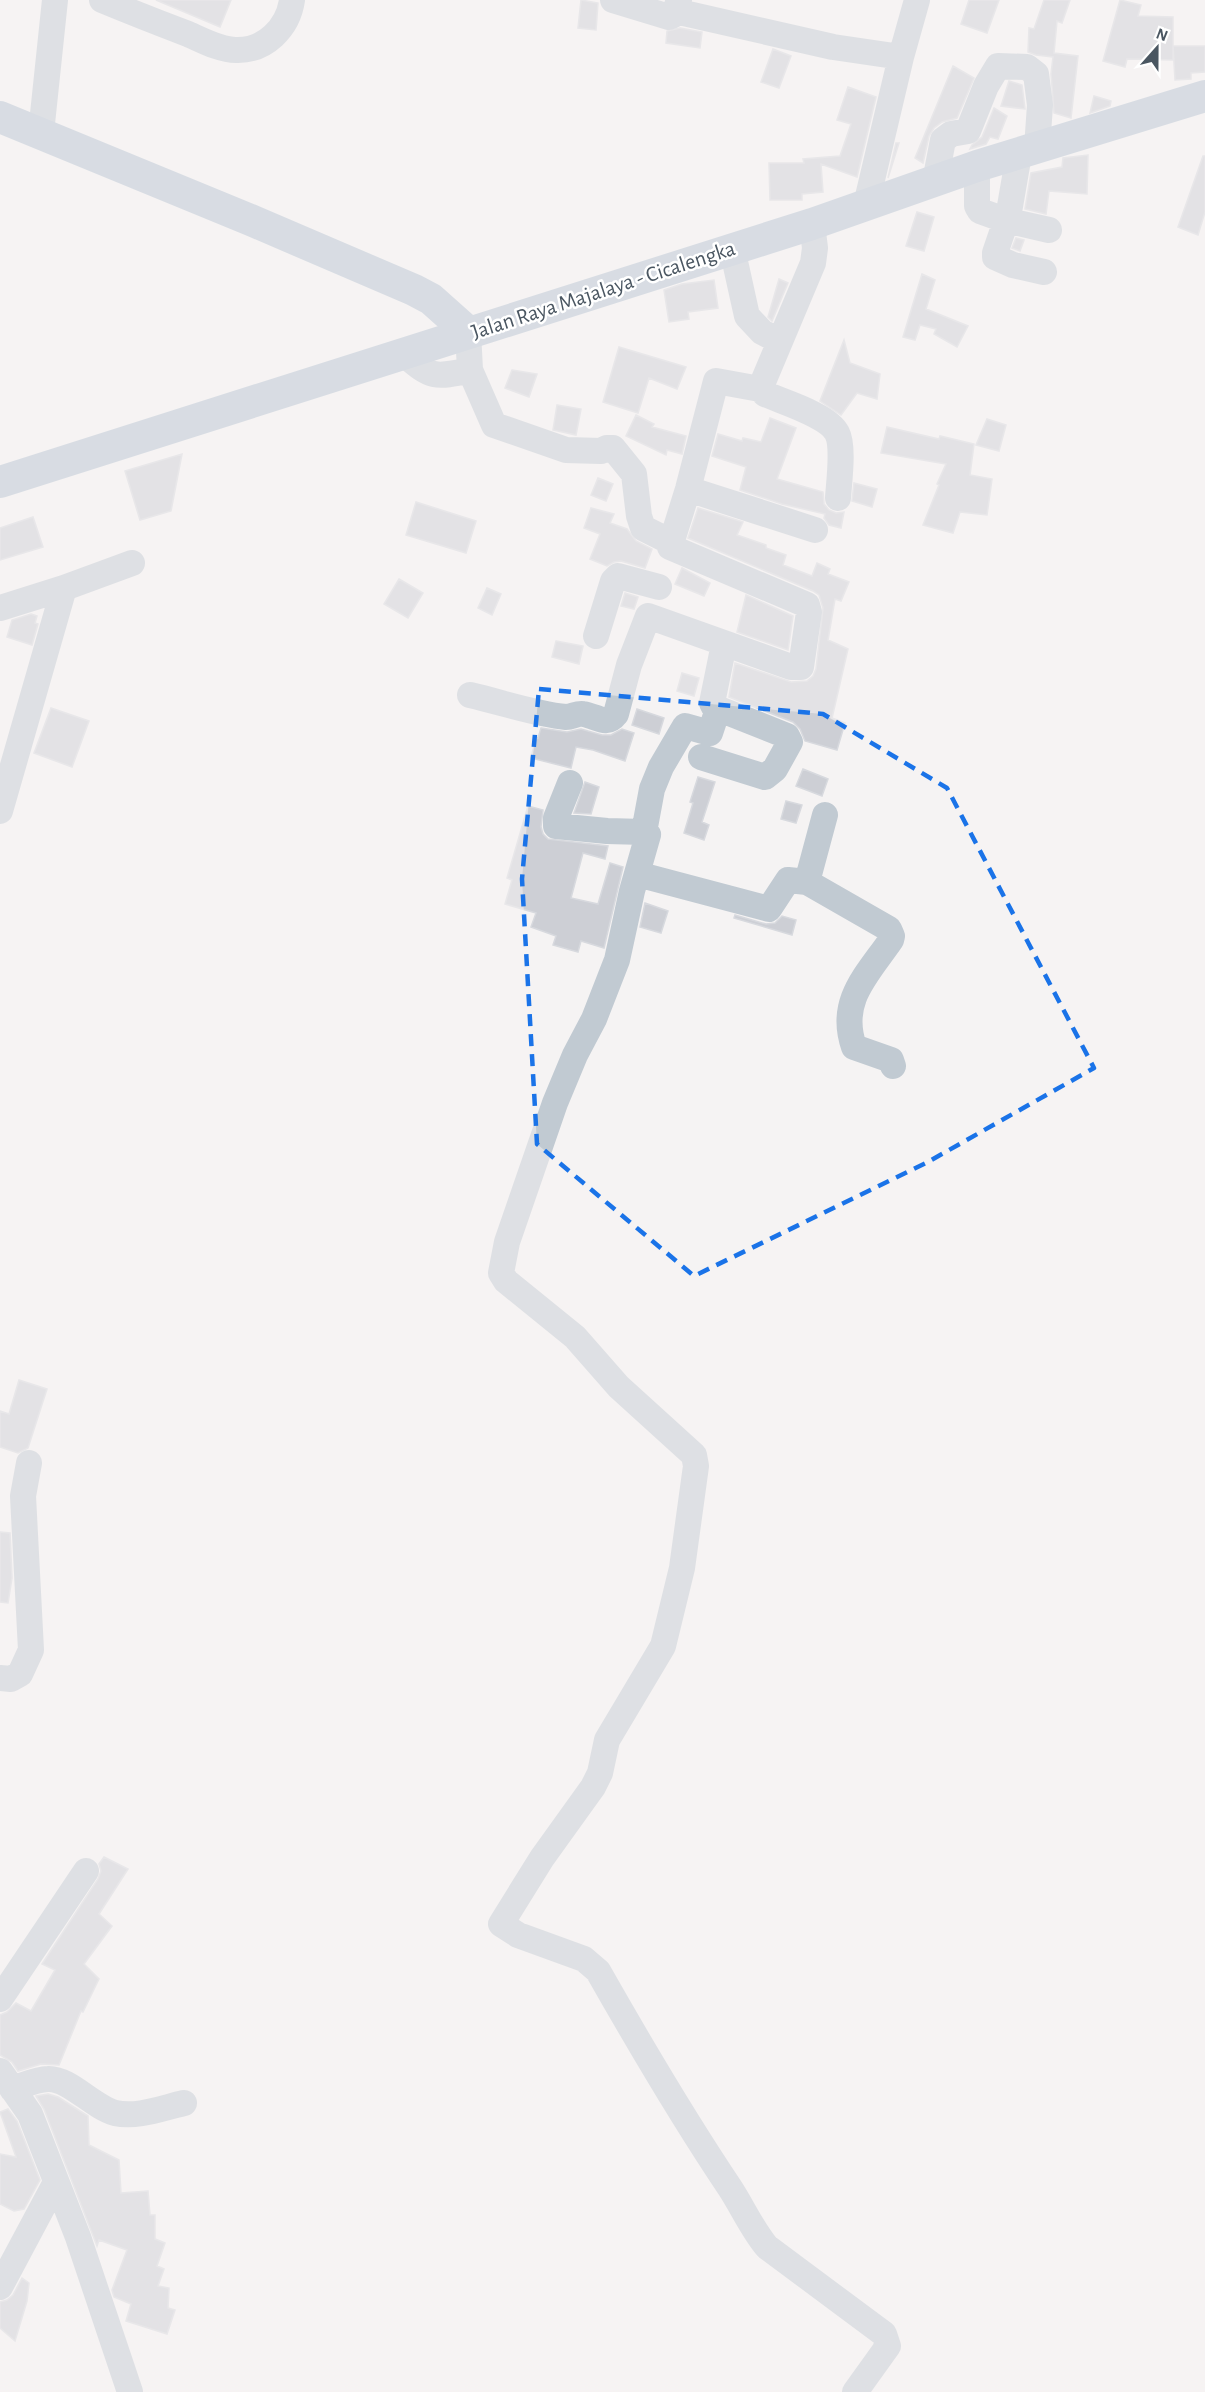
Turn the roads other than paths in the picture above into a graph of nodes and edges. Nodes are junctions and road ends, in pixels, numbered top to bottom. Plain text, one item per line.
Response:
1 (55, 0) edge
2 (102, 0) edge
3 (292, 0) edge
4 (613, 0) edge
5 (917, 0) edge
6 (676, 5) edge
7 (148, 9) edge
8 (901, 57) junction
9 (1205, 96) edge
10 (0, 117) edge
11 (41, 133) junction
12 (1028, 151) junction
13 (977, 166) junction
14 (934, 182) junction
15 (866, 205) junction
16 (1005, 220) junction
17 (812, 224) junction
18 (1049, 230) dead end
19 (732, 248) junction
20 (1044, 273) dead end
21 (468, 332) junction
22 (779, 341) junction
23 (404, 354) junction
24 (470, 370) junction
25 (760, 389) junction
26 (0, 482) edge
27 (688, 489) junction
28 (838, 498) dead end
29 (816, 530) dead end
30 (670, 544) junction
31 (132, 563) dead end
32 (659, 586) junction
33 (64, 588) junction
34 (0, 608) edge
35 (648, 616) junction
36 (596, 636) dead end
37 (724, 644) junction
38 (470, 695) dead end
39 (718, 709) junction
40 (701, 757) dead end
41 (570, 783) dead end
42 (0, 811) edge
43 (825, 815) dead end
44 (644, 832) junction
45 (637, 874) junction
46 (807, 882) junction
47 (893, 1066) dead end
48 (29, 1463) dead end
49 (0, 1678) edge
50 (86, 1871) dead end
51 (0, 1999) edge
52 (6, 2080) edge
53 (184, 2103) dead end
54 (56, 2182) junction
55 (0, 2287) edge
56 (130, 2392) edge
57 (855, 2392) edge

1 - 11 street
2 - 7 street
3 - 7 street
4 - 6 street
5 - 8 street
6 - 8 street
8 - 15 street
9 - 12 main road, Jalan Raya Majalaya - Cicalengka
10 - 11 main road
11 - 21 main road
12 - 13 main road, Jalan Raya Majalaya - Cicalengka
12 - 14 street
12 - 16 street
13 - 14 main road, Jalan Raya Majalaya - Cicalengka
13 - 16 street
14 - 15 main road, Jalan Raya Majalaya - Cicalengka
15 - 17 main road, Jalan Raya Majalaya - Cicalengka
16 - 18 street
16 - 20 street
17 - 19 main road, Jalan Raya Majalaya - Cicalengka
17 - 22 street
19 - 21 main road, Jalan Raya Majalaya - Cicalengka
19 - 22 street
21 - 23 main road, Jalan Raya Majalaya - Cicalengka
21 - 24 street
22 - 25 street
23 - 24 street
23 - 26 main road, Jalan Raya Majalaya - Cicalengka
24 - 30 street
25 - 27 street
25 - 28 street
27 - 29 street
27 - 30 street
30 - 32 street
30 - 37 street
31 - 33 street
32 - 35 street
32 - 36 street
33 - 34 street
33 - 42 street
35 - 37 street
35 - 38 street
37 - 39 street
39 - 40 street
39 - 44 street
41 - 44 street
43 - 46 street
44 - 45 street
45 - 46 street
45 - 57 street
46 - 47 street
48 - 49 street
50 - 51 street
52 - 53 street
52 - 54 street
54 - 55 street
54 - 56 street

